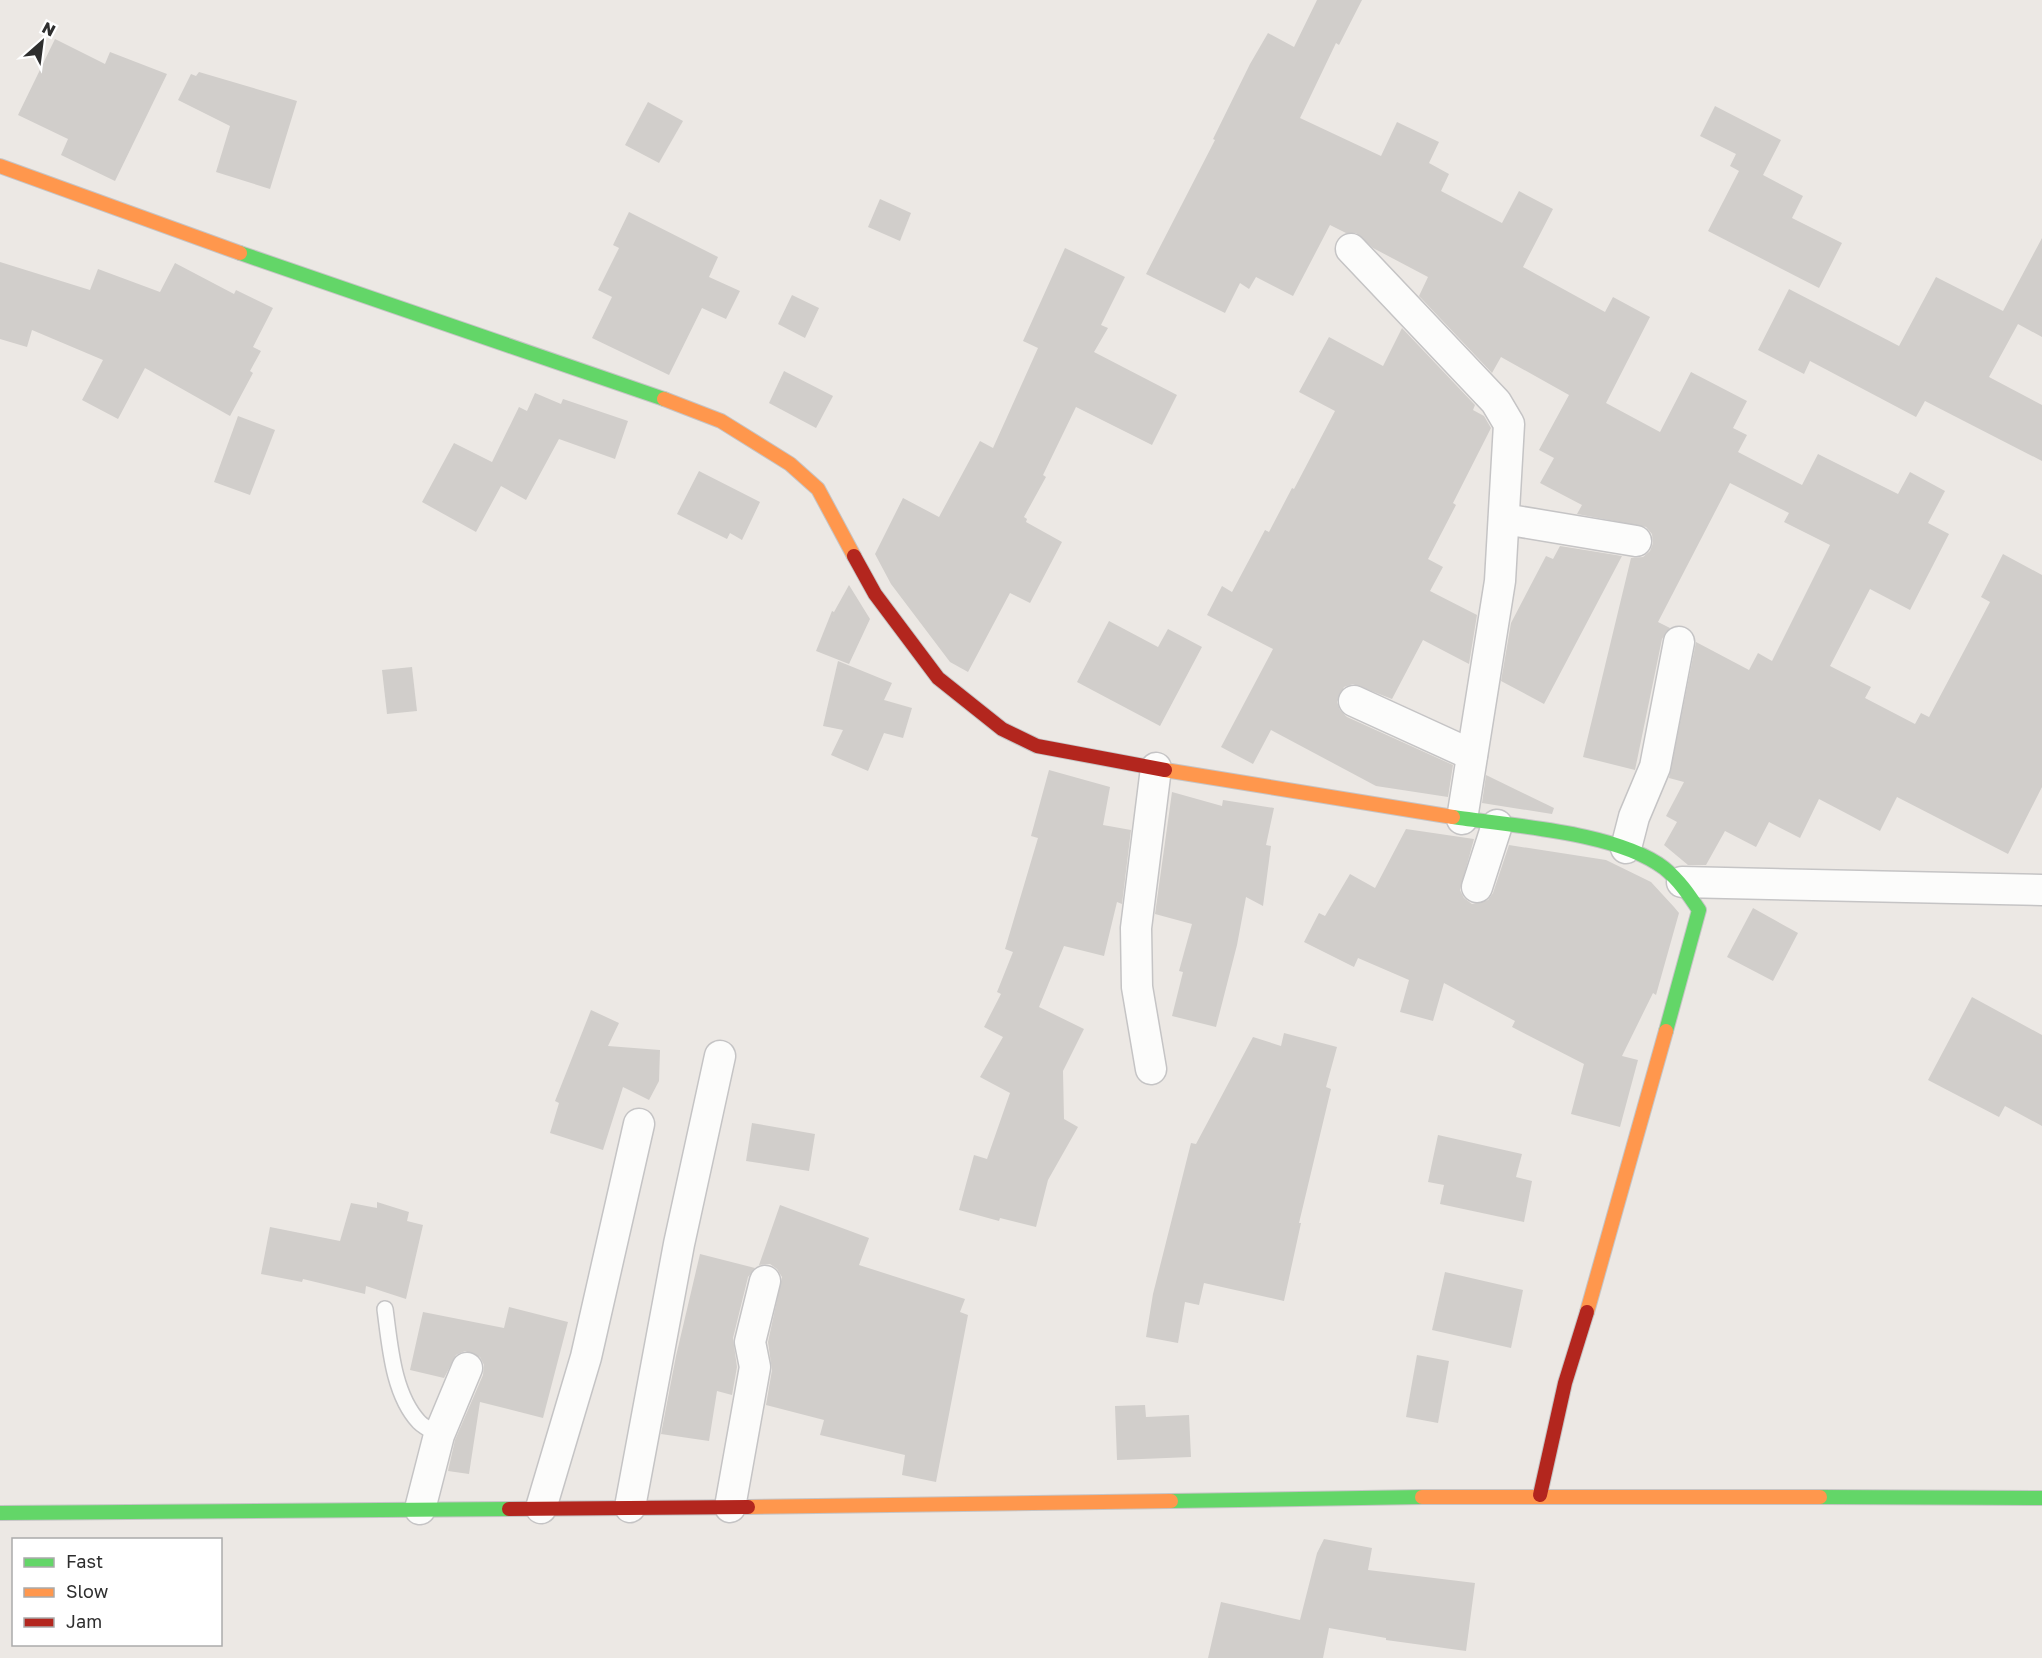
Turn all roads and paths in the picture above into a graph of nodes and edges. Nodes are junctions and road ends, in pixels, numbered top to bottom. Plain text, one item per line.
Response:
1 (0, 166) edge
2 (1351, 249) dead end
3 (1504, 519) junction
4 (1636, 541) dead end
5 (1679, 642) dead end
6 (1354, 701) dead end
7 (1472, 755) junction
8 (1156, 768) junction
9 (1462, 819) junction
10 (1497, 825) junction
11 (1626, 848) junction
12 (1682, 882) junction
13 (1478, 887) dead end
14 (2042, 890) edge
15 (720, 1056) dead end
16 (1151, 1069) dead end
17 (639, 1124) dead end
18 (765, 1281) dead end
19 (385, 1310) dead end
20 (467, 1368) dead end
21 (439, 1434) junction
22 (1540, 1495) junction
23 (2042, 1498) edge
24 (630, 1507) junction
25 (730, 1507) junction
26 (541, 1508) junction
27 (420, 1509) junction
28 (0, 1514) edge

1 - 8 street
2 - 3 street
3 - 4 street
3 - 7 street
5 - 11 street
6 - 7 street
7 - 9 street
8 - 9 street
8 - 16 street
9 - 10 street
10 - 11 street
10 - 13 street
11 - 12 street
12 - 14 street
12 - 22 street
15 - 24 street
17 - 26 street
18 - 25 street
19 - 21 lane
20 - 21 street
21 - 27 street
22 - 23 street
22 - 25 street
24 - 25 street
24 - 26 street
26 - 27 street
27 - 28 street

